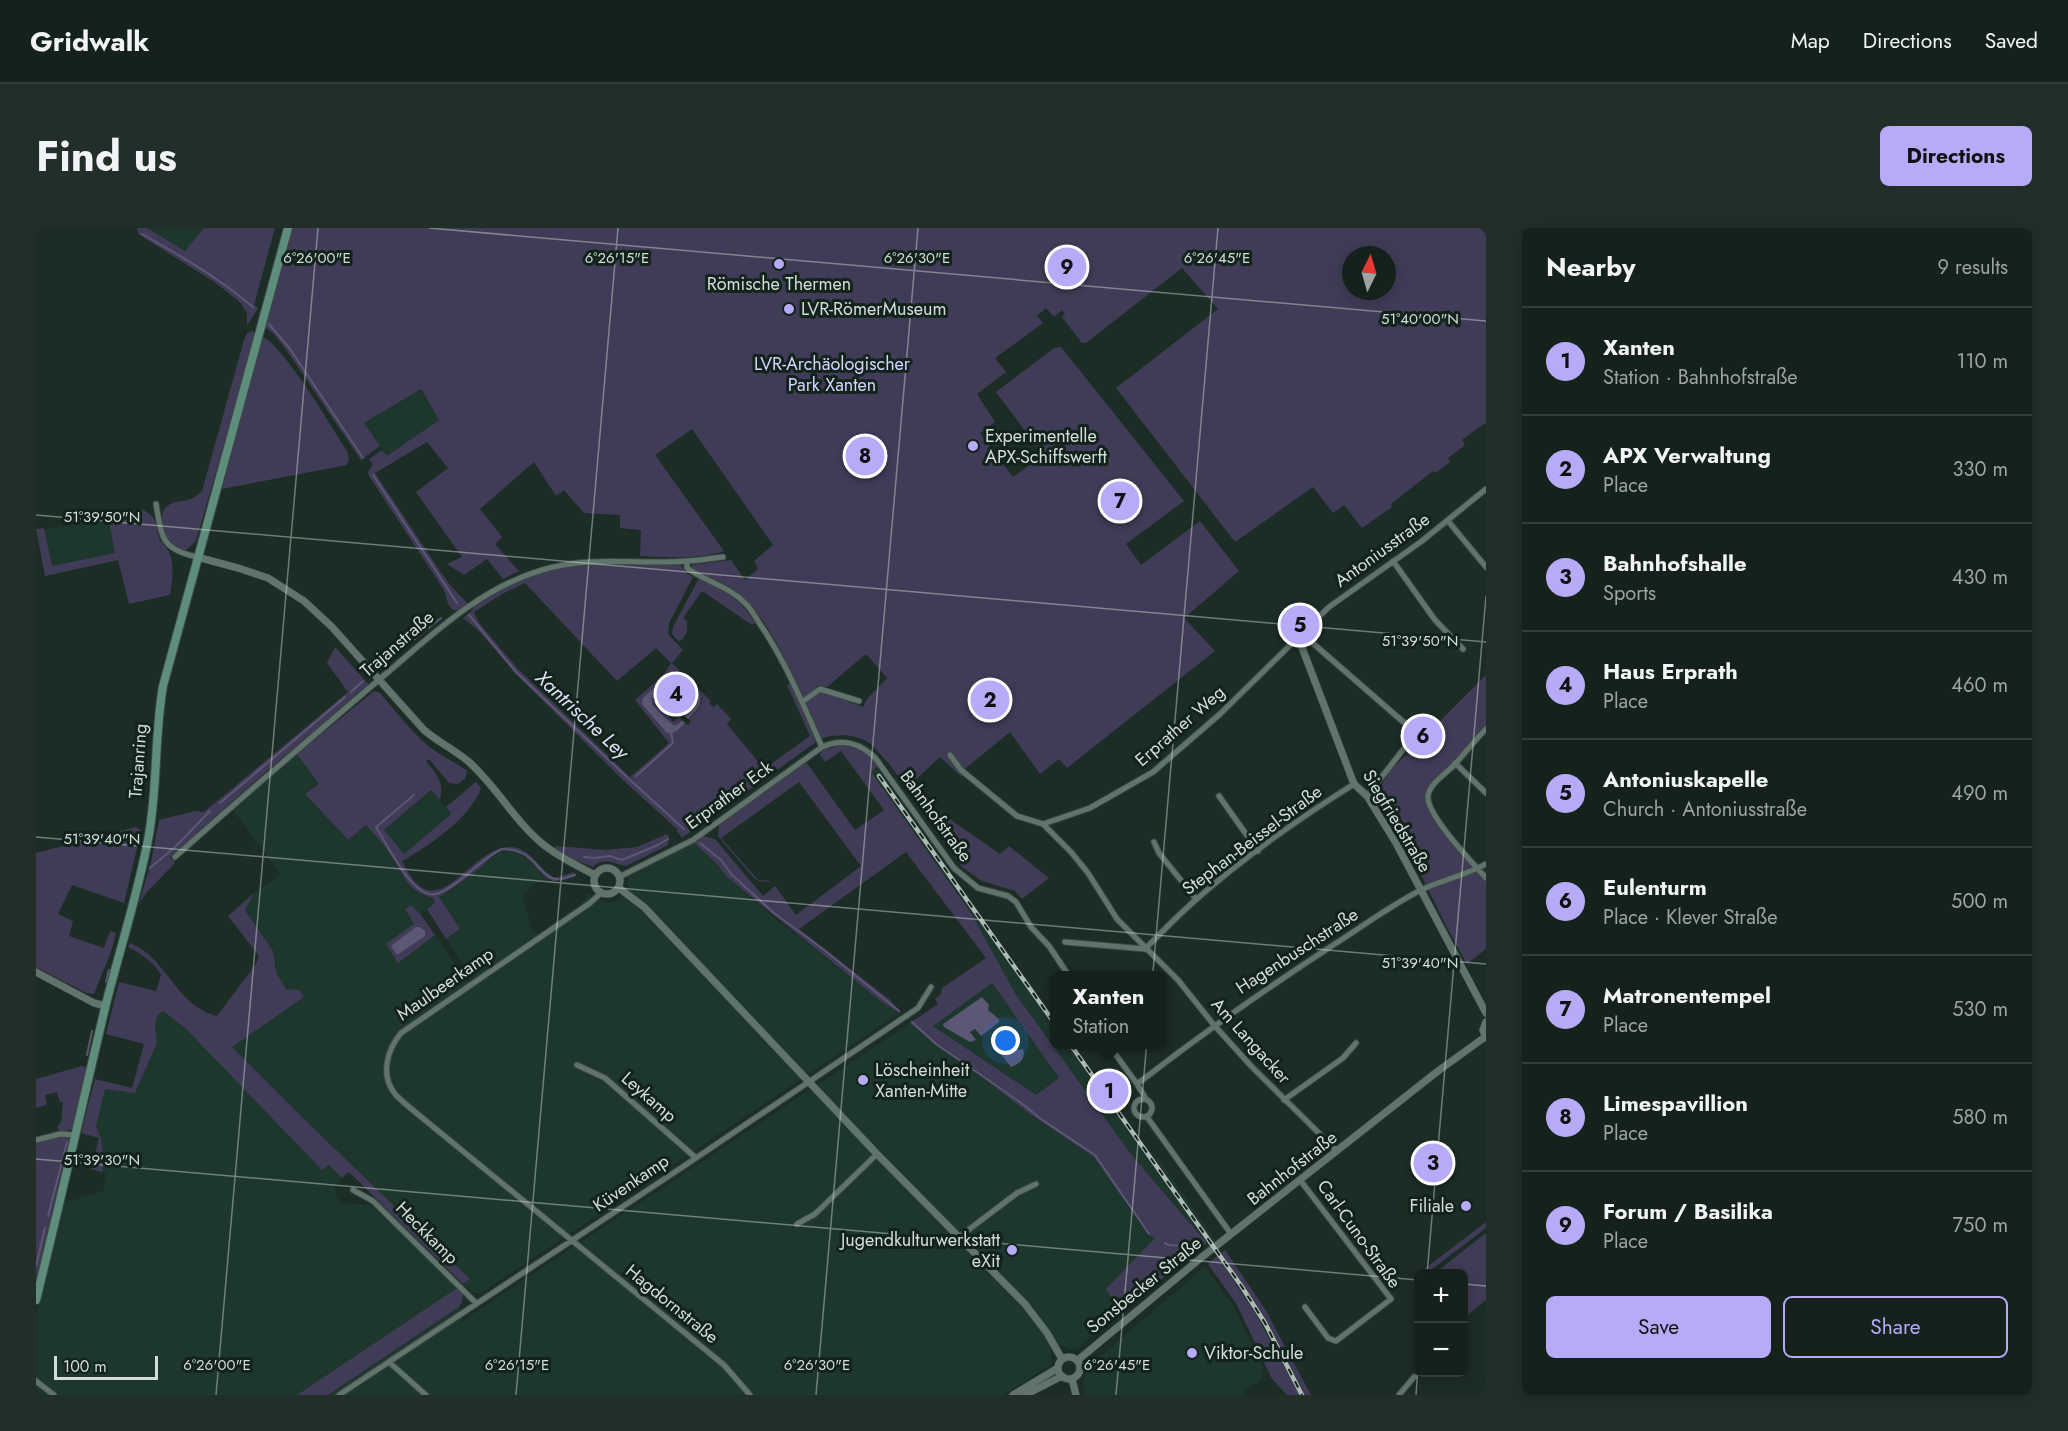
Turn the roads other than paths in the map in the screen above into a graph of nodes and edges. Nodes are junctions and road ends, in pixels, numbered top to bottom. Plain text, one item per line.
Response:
1 (288, 228) edge
2 (1486, 489) edge
3 (156, 504) dead end
4 (1448, 521) junction
5 (197, 557) junction
6 (723, 557) dead end
7 (687, 561) junction
8 (1393, 561) junction
9 (1486, 567) edge
10 (1298, 637) junction
11 (1308, 639) dead end
12 (1463, 650) dead end
13 (380, 680) junction
14 (859, 701) dead end
15 (802, 702) junction
16 (1486, 729) edge
17 (855, 744) joint
18 (822, 747) junction
19 (950, 755) dead end
20 (1455, 763) junction
21 (1354, 784) junction
22 (1486, 793) edge
23 (1218, 796) dead end
24 (1366, 796) junction
25 (1042, 824) junction
26 (1154, 842) dead end
27 (1258, 851) junction
28 (175, 857) dead end
29 (1486, 864) edge
30 (1478, 868) junction
31 (596, 875) junction
32 (620, 877) junction
33 (1486, 878) edge
34 (619, 888) junction
35 (1420, 891) junction
36 (601, 893) junction
37 (1196, 899) junction
38 (1065, 942) dead end
39 (1145, 949) junction
40 (1066, 971) edge
41 (36, 972) edge
42 (931, 987) dead end
43 (106, 1006) junction
44 (1486, 1013) edge
45 (1486, 1022) edge
46 (1214, 1025) junction
47 (1485, 1037) edge
48 (1356, 1043) dead end
49 (1112, 1049) edge
50 (577, 1065) dead end
51 (809, 1081) junction
52 (1137, 1084) junction
53 (1146, 1099) junction
54 (1284, 1100) junction
55 (1147, 1117) junction
56 (76, 1135) junction
57 (36, 1140) edge
58 (1336, 1151) junction
59 (877, 1154) junction
60 (696, 1158) junction
61 (1300, 1180) junction
62 (1036, 1184) dead end
63 (353, 1190) dead end
64 (797, 1224) dead end
65 (1231, 1234) junction
66 (958, 1238) junction
67 (571, 1241) junction
68 (36, 1300) edge
69 (476, 1303) junction
70 (1305, 1307) dead end
71 (1062, 1359) junction
72 (1077, 1360) junction
73 (389, 1362) junction
74 (1058, 1368) junction
75 (1062, 1376) junction
76 (1414, 1377) dead end
77 (1072, 1379) junction
78 (36, 1381) edge
79 (1401, 1394) edge
80 (54, 1395) edge
81 (339, 1395) edge
82 (426, 1395) edge
83 (750, 1395) edge
84 (1013, 1395) edge
85 (1025, 1395) edge
86 (1076, 1395) edge

1 - 5 main road, Trajanring
2 - 4 street, Antoniusstraße
3 - 5 street
4 - 8 street, Antoniusstraße
4 - 9 street
5 - 13 street
5 - 43 main road, Trajanring
6 - 7 street, Trajanstraße
7 - 13 street, Trajanstraße
7 - 15 street
8 - 10 street, Antoniusstraße
8 - 12 street
10 - 21 street, Siegfriedstraße
10 - 25 street, Erprather Weg
11 - 24 street
13 - 28 street, Trajanstraße
13 - 31 street
14 - 15 street
15 - 18 street
16 - 20 street
17 - 18 street, Erprather Eck
17 - 40 street, Bahnhofstraße
18 - 32 street, Erprather Eck
19 - 25 street
20 - 22 street
20 - 30 street
21 - 24 street, Siegfriedstraße
21 - 27 street, Stephan-Beissel-Straße
23 - 27 street
24 - 35 street, Siegfriedstraße
25 - 39 street, Am Langacker
26 - 37 street
27 - 37 street, Stephan-Beissel-Straße
29 - 30 street, Hagenbuschstraße
30 - 33 street
30 - 35 street, Hagenbuschstraße
31 - 32 street
31 - 36 street
32 - 34 street
34 - 36 street, Maulbeerkamp
34 - 51 street
35 - 44 street, Siegfriedstraße
35 - 46 street, Hagenbuschstraße
36 - 67 street, Maulbeerkamp
37 - 39 street, Stephan-Beissel-Straße
38 - 39 street
39 - 46 street, Am Langacker
41 - 43 street
42 - 51 street, Küvenkamp
43 - 56 main road, Trajanring
45 - 47 street
46 - 52 street, Hagenbuschstraße
46 - 54 street, Am Langacker
47 - 58 street, Bahnhofstraße
48 - 54 street
49 - 52 street
50 - 60 street, Leykamp
51 - 59 street
51 - 60 street, Küvenkamp
52 - 53 street
53 - 55 street
53 - 55 street
54 - 58 street, Am Langacker
55 - 65 street
56 - 57 street
56 - 68 main road, Trajanring
58 - 61 street, Bahnhofstraße
59 - 64 street
59 - 66 street
60 - 67 street, Küvenkamp
61 - 65 street, Bahnhofstraße
61 - 70 street, Carl-Cuno-Straße
62 - 66 street
63 - 69 street, Heckkamp
65 - 72 street, Sonsbecker Straße
66 - 71 street
67 - 69 street, Küvenkamp
67 - 83 street, Hagdornstraße
69 - 73 street, Küvenkamp
71 - 72 street
71 - 74 street
72 - 77 street
73 - 81 street, Küvenkamp
73 - 82 street
74 - 75 street
74 - 84 street
75 - 77 street
75 - 85 street
76 - 79 street
77 - 86 street
78 - 80 street

